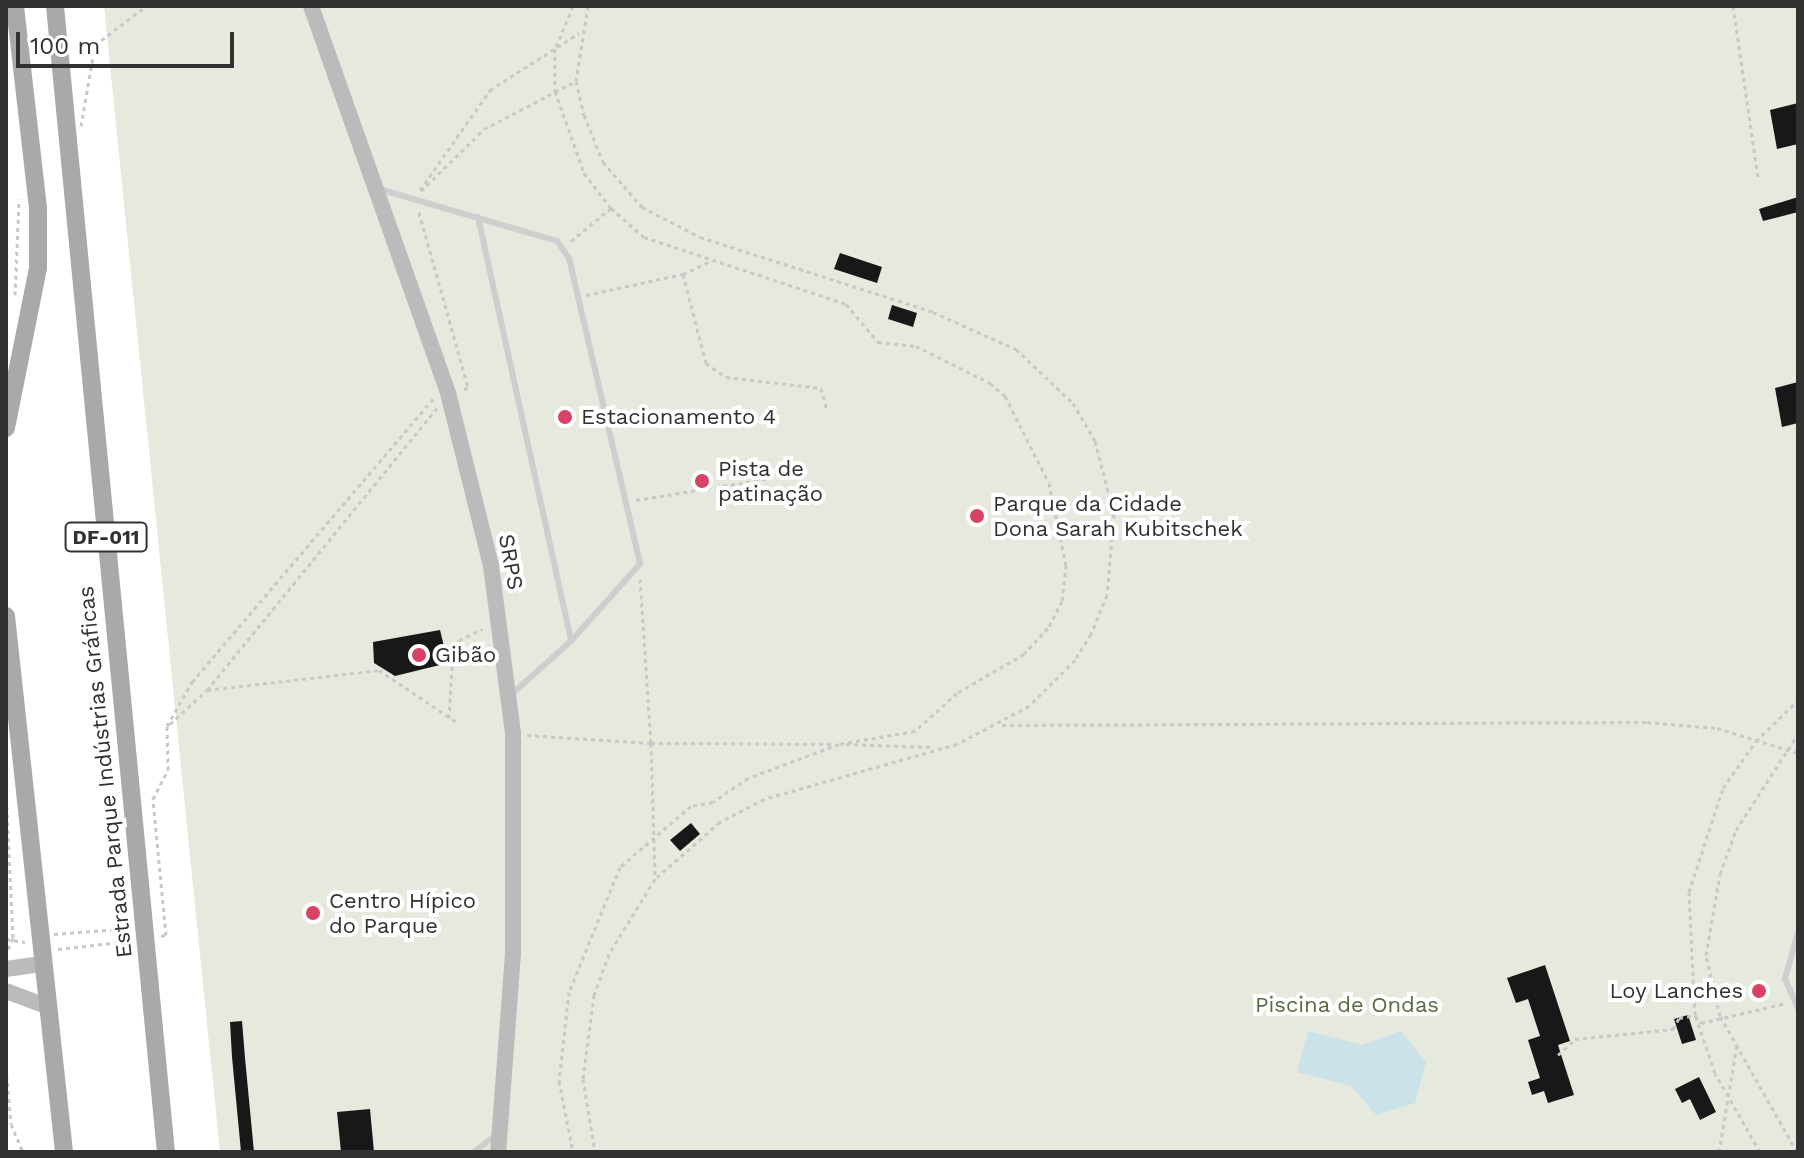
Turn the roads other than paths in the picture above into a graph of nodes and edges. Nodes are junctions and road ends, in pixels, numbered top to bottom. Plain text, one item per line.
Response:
1 (15, 6) edge
2 (55, 6) edge
3 (311, 6) edge
4 (372, 188) junction
5 (478, 217) junction
6 (6, 428) edge
7 (6, 616) edge
8 (571, 641) junction
9 (509, 696) junction
10 (1798, 932) edge
11 (39, 957) junction
12 (6, 969) edge
13 (6, 991) edge
14 (1796, 1005) edge
15 (46, 1006) junction
16 (499, 1133) junction
17 (64, 1152) edge
18 (166, 1152) edge
19 (474, 1152) edge
20 (498, 1152) edge

1 - 6 main road
2 - 18 main road, Estrada Parque Indústrias Gráficas / DF-011
3 - 4 main road, SRPS
4 - 5 lane
4 - 9 main road, SRPS
5 - 8 lane
5 - 8 lane
7 - 11 main road
8 - 9 lane
9 - 16 main road, SRPS
10 - 14 lane
11 - 12 main road
11 - 15 main road
13 - 15 main road
15 - 17 main road
16 - 19 lane
16 - 20 main road, SRPS

